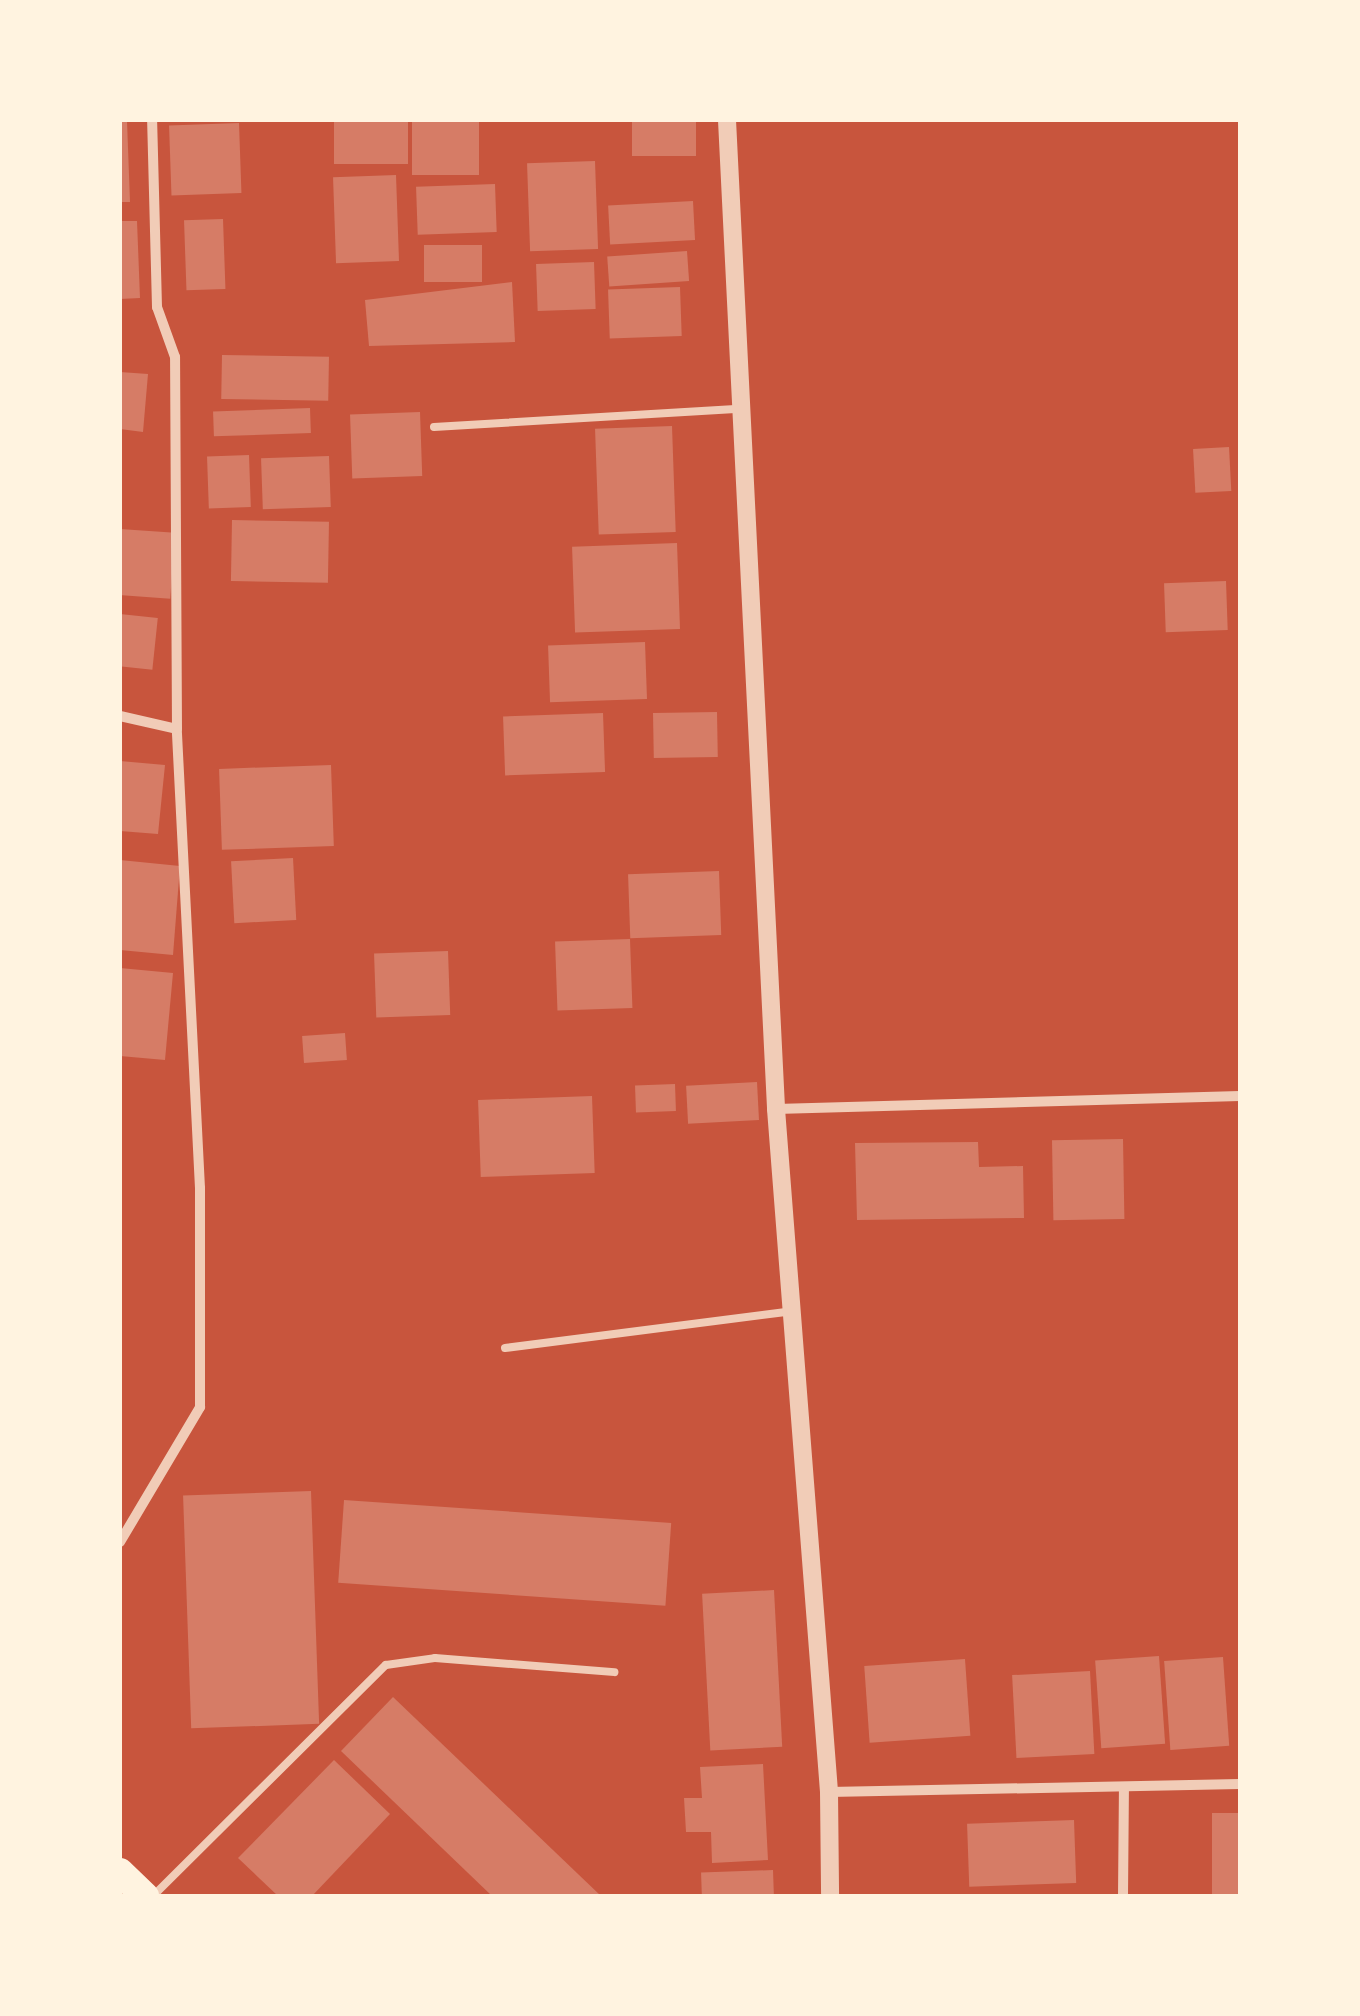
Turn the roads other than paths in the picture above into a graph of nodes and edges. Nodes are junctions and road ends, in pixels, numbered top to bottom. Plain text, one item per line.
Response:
1 (152, 120) edge
2 (727, 120) edge
3 (744, 408) junction
4 (434, 427) dead end
5 (120, 716) edge
6 (177, 729) junction
7 (1240, 1096) edge
8 (776, 1109) junction
9 (792, 1311) junction
10 (504, 1348) dead end
11 (120, 1542) edge
12 (614, 1672) dead end
13 (1240, 1784) edge
14 (1124, 1789) junction
15 (829, 1792) junction
16 (120, 1872) edge
17 (149, 1896) edge
18 (830, 1896) edge
19 (1124, 1896) edge

1 - 6 street
2 - 3 street
3 - 4 lane
3 - 8 street
5 - 6 street
6 - 11 street
7 - 8 street
8 - 9 street
9 - 10 lane
9 - 15 street
12 - 17 lane
13 - 14 street
14 - 15 street
14 - 19 street
15 - 18 street
16 - 17 highway

